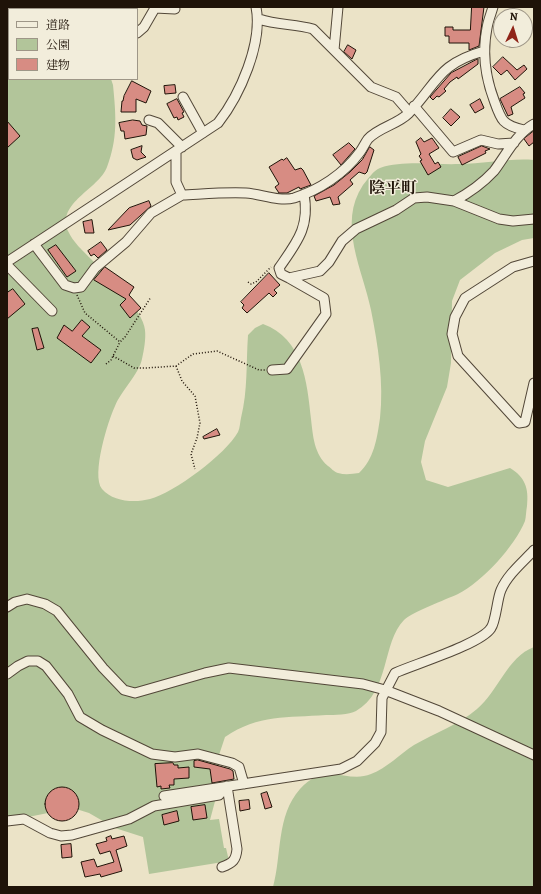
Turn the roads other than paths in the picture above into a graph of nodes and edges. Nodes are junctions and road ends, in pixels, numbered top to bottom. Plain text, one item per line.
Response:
1 (155, 7) edge
2 (256, 7) edge
3 (338, 7) edge
4 (493, 7) edge
5 (175, 8) dead end
6 (258, 19) junction
7 (138, 32) edge
8 (334, 50) junction
9 (484, 52) junction
10 (183, 96) dead end
11 (412, 109) junction
12 (149, 120) dead end
13 (534, 124) edge
14 (524, 130) junction
15 (203, 133) junction
16 (514, 143) junction
17 (179, 150) junction
18 (304, 194) junction
19 (182, 195) junction
20 (454, 201) junction
21 (534, 219) edge
22 (34, 244) junction
23 (534, 261) edge
24 (7, 264) edge
25 (289, 278) junction
26 (52, 311) dead end
27 (272, 370) road end
28 (534, 383) edge
29 (534, 550) edge
30 (7, 607) edge
31 (7, 674) edge
32 (386, 690) junction
33 (534, 755) edge
34 (244, 784) junction
35 (227, 786) junction
36 (164, 796) dead end
37 (7, 821) edge
38 (222, 867) dead end

1 - 5 street
1 - 7 street
2 - 6 street
3 - 8 street
4 - 9 street
6 - 8 street
6 - 15 street
8 - 11 street
9 - 11 street
9 - 14 street
10 - 15 street
11 - 16 street
11 - 18 street
12 - 17 street
13 - 14 street
14 - 16 street
15 - 17 street
16 - 20 street
17 - 19 street
17 - 22 street
18 - 19 street
18 - 25 street
19 - 22 street
20 - 21 street
20 - 25 street
22 - 24 street
23 - 28 street
24 - 26 street
25 - 27 street
29 - 32 street
30 - 32 street
31 - 34 street
32 - 33 street
32 - 34 street
34 - 35 street
35 - 36 street
35 - 37 street
35 - 38 street

